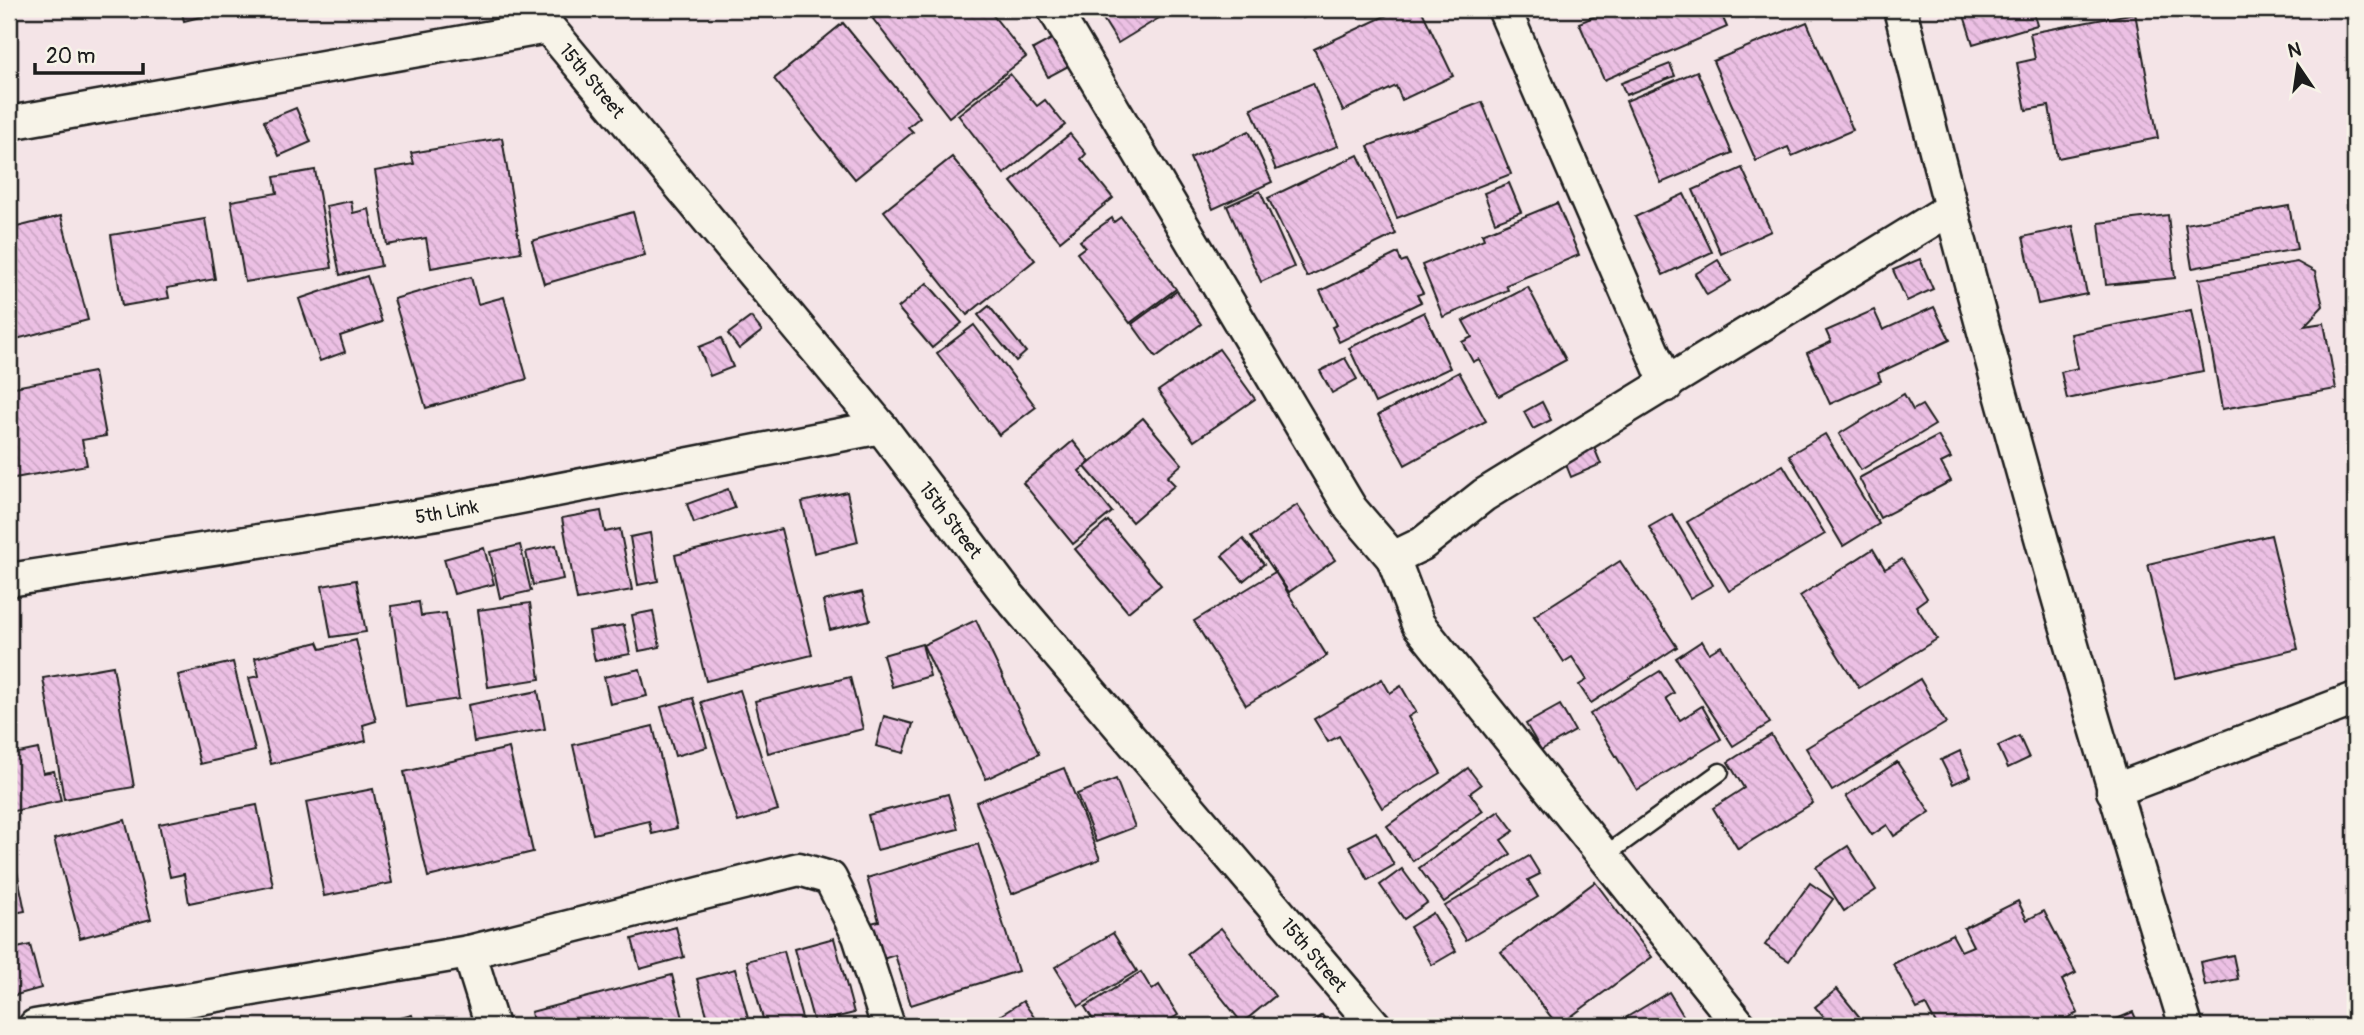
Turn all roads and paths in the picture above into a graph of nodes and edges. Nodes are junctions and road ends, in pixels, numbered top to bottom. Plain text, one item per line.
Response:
1 (1054, 9) edge
2 (1504, 9) edge
3 (1900, 9) edge
4 (540, 18) edge
5 (9, 122) edge
6 (1950, 209) junction
7 (1667, 385) junction
8 (881, 428) junction
9 (1393, 558) junction
10 (9, 580) edge
11 (2355, 699) edge
12 (1720, 772) dead end
13 (2113, 791) junction
14 (1604, 856) junction
15 (468, 953) junction
16 (35, 1026) edge
17 (492, 1026) edge
18 (888, 1026) edge
19 (1375, 1026) edge
20 (1741, 1026) edge
21 (2186, 1026) edge

1 - 9 street
2 - 7 street
3 - 6 street
4 - 5 street
4 - 8 street, 15th Street
6 - 7 street
6 - 13 street
7 - 9 street
8 - 10 street, 5th Link
8 - 19 street, 15th Street
9 - 14 street
11 - 13 street
12 - 14 lane
13 - 21 street
14 - 20 street
15 - 16 street
15 - 17 street
15 - 18 street

